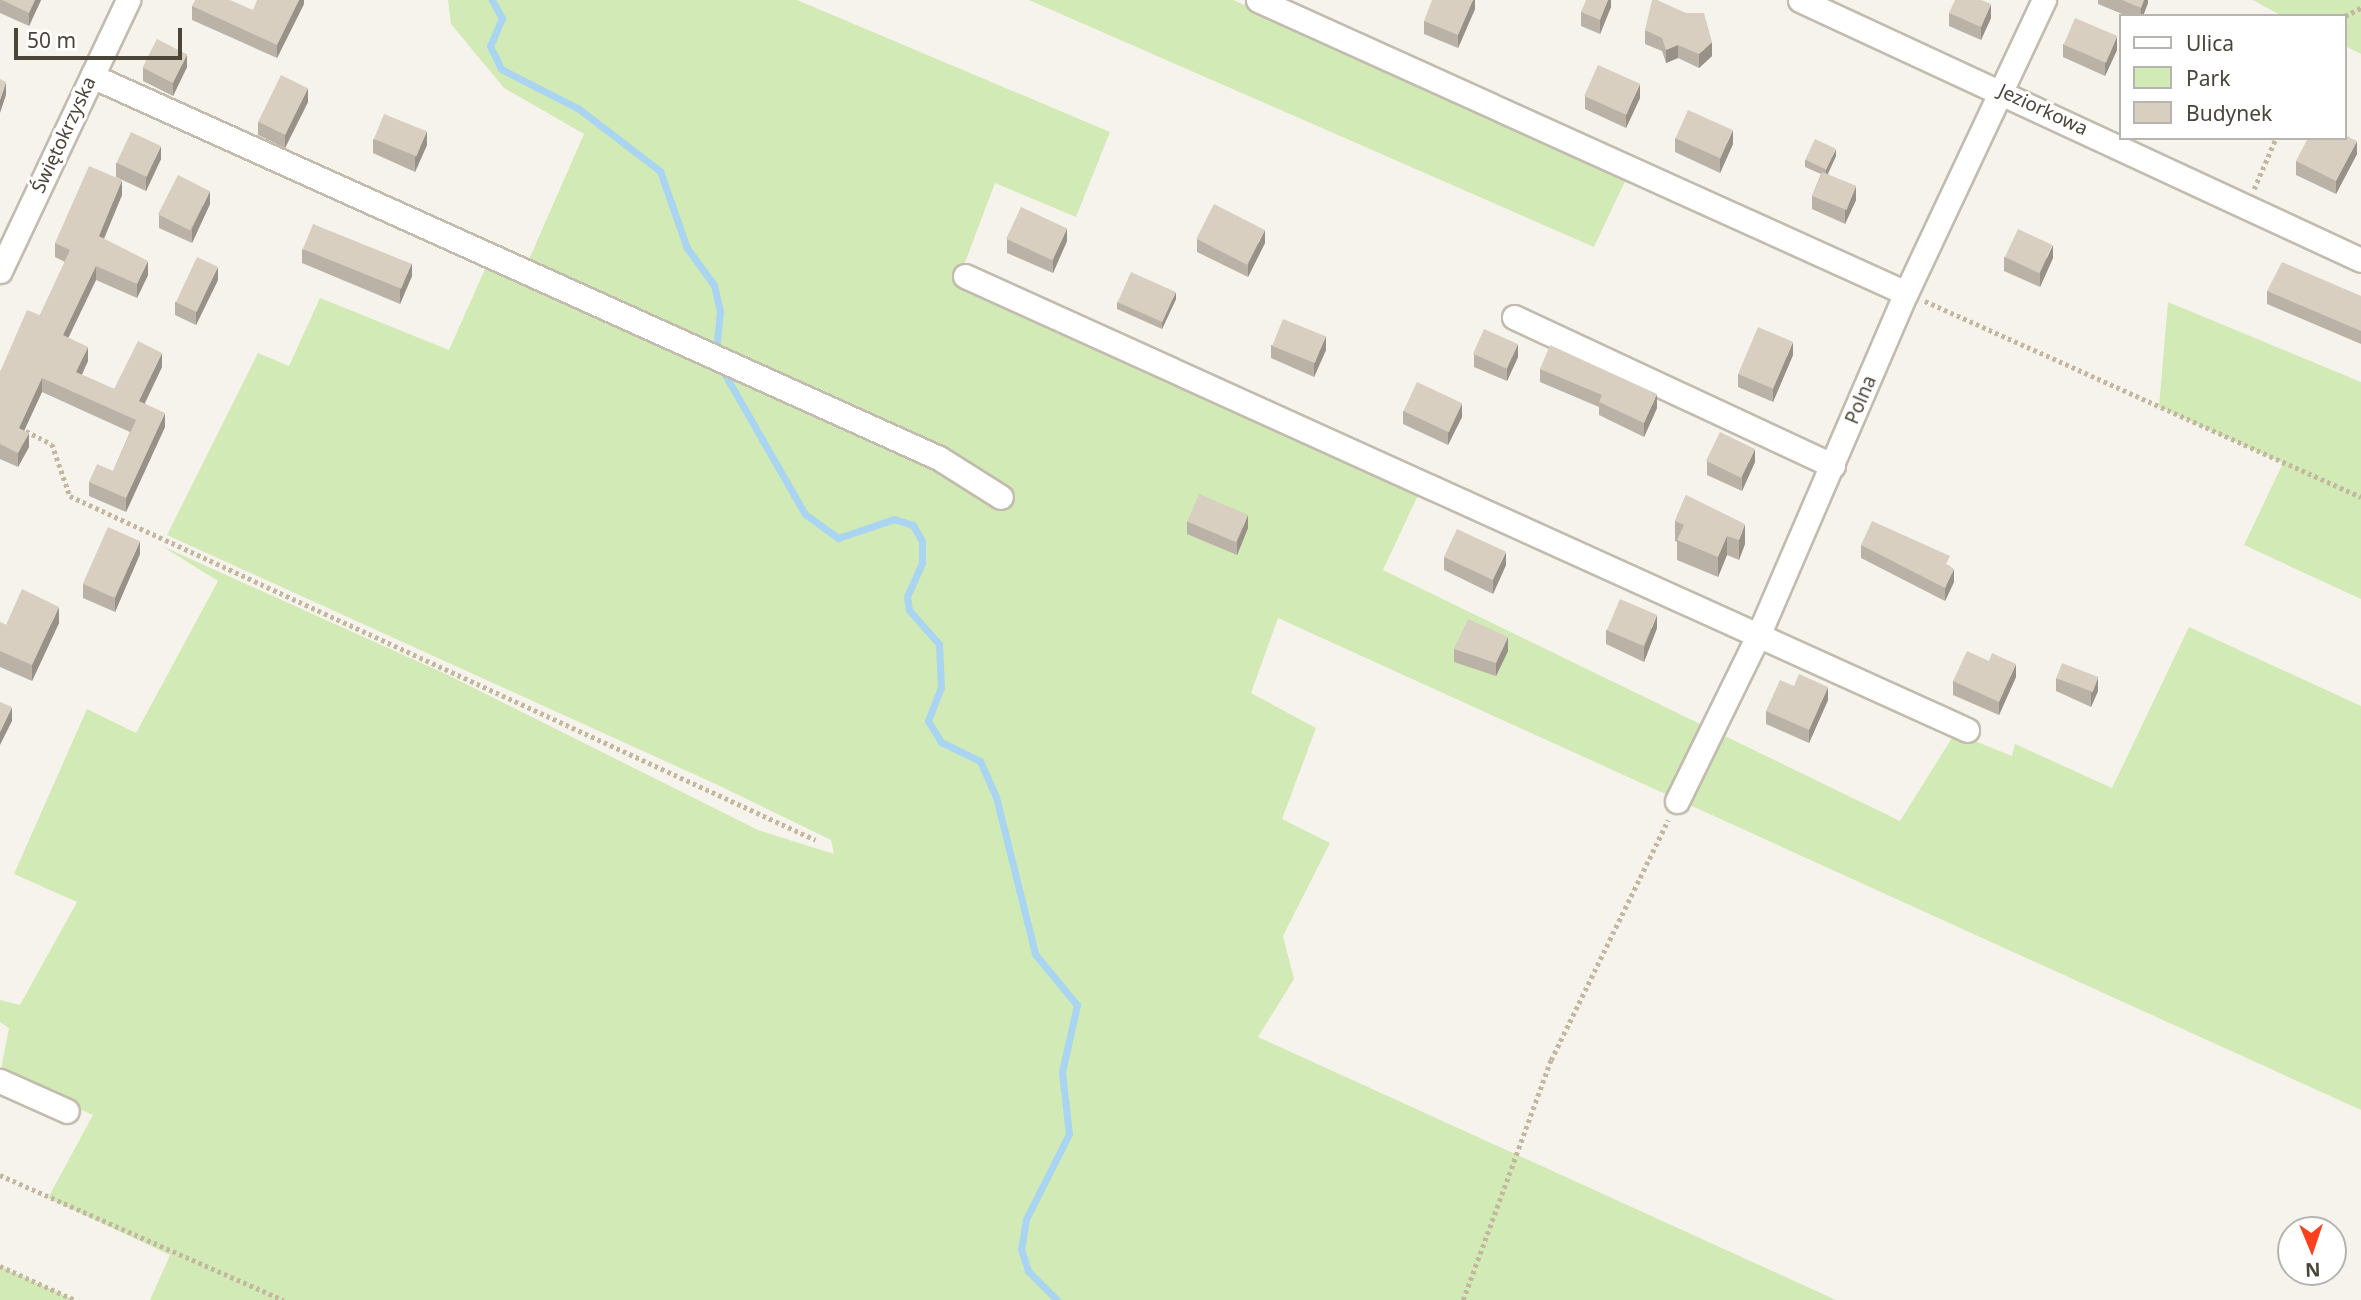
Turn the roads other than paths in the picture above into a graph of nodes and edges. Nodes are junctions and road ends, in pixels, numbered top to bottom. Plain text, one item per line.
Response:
1 (128, 0) edge
2 (1258, 0) edge
3 (1800, 0) edge
4 (2044, 0) edge
5 (92, 76) junction
6 (2003, 91) junction
7 (2361, 260) edge
8 (0, 271) edge
9 (965, 276) dead end
10 (1906, 293) junction
11 (1514, 317) dead end
12 (1833, 466) junction
13 (1001, 497) dead end
14 (1758, 636) junction
15 (1968, 730) dead end
16 (1677, 801) road end
17 (0, 1081) edge
18 (66, 1111) dead end

1 - 5 street, Świętokrzyska
2 - 10 street
3 - 6 street, Jeziorkowa
4 - 6 street, Polna
5 - 8 street, Świętokrzyska
5 - 13 street
6 - 7 street, Jeziorkowa
6 - 10 street, Polna
9 - 14 street
10 - 12 street, Polna
11 - 12 street
12 - 14 street, Polna
14 - 15 street
14 - 16 street, Polna
17 - 18 street

